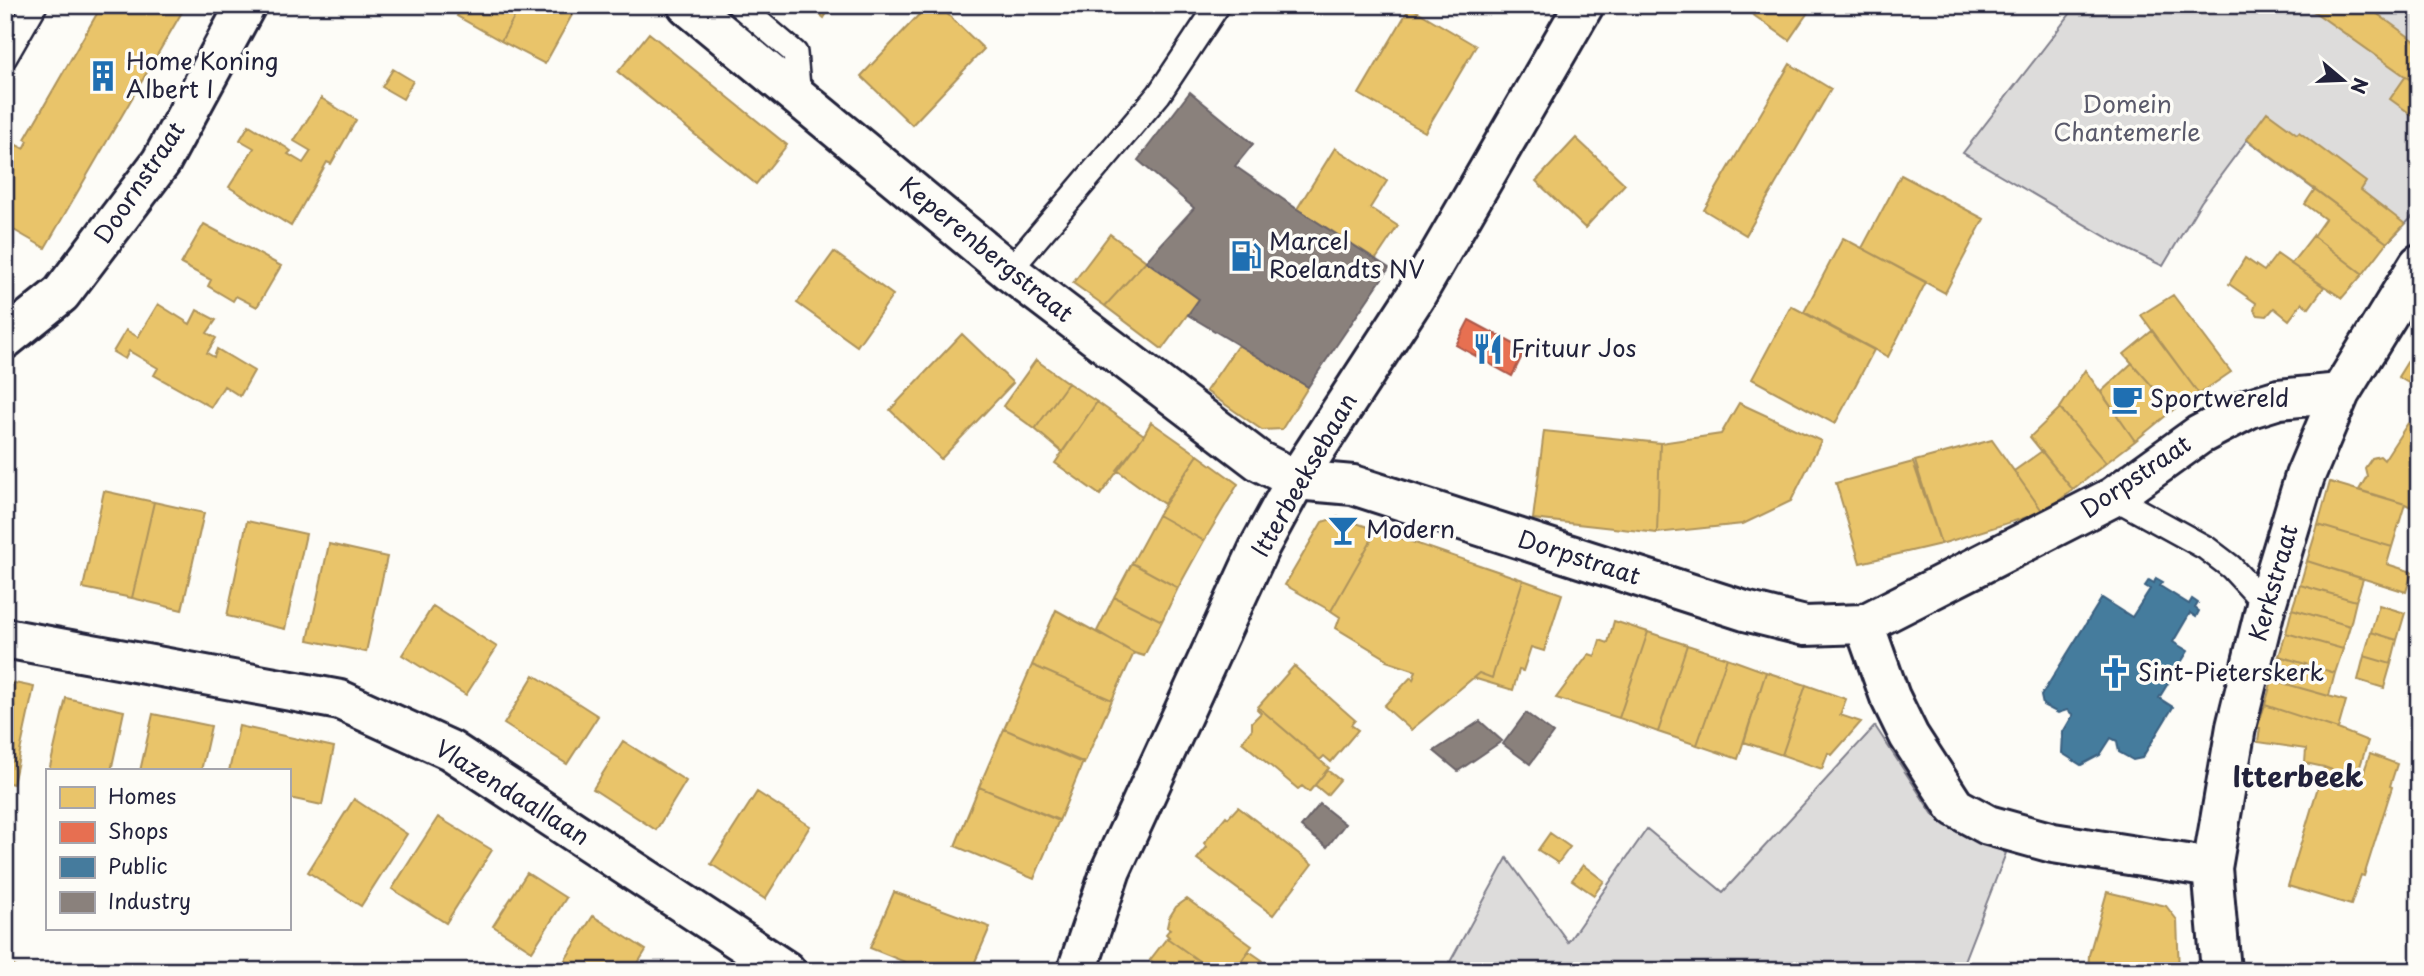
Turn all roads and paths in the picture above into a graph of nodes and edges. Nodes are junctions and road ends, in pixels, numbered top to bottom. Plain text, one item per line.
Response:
1 (35, 5) edge
2 (246, 5) edge
3 (687, 5) edge
4 (739, 5) edge
5 (1218, 5) edge
6 (1584, 5) edge
7 (5, 57) edge
8 (799, 98) junction
9 (2419, 264) edge
10 (1009, 271) junction
11 (5, 339) edge
12 (2340, 393) junction
13 (1296, 480) junction
14 (2113, 497) junction
15 (2266, 605) junction
16 (1864, 624) junction
17 (5, 638) edge
18 (2212, 868) junction
19 (786, 971) edge
20 (1077, 971) edge
21 (2221, 971) edge

1 - 7 lane
2 - 11 street, Doornstraat
3 - 8 street, Keperenbergstraat
4 - 8 lane
5 - 10 lane
6 - 13 street, Itterbeeksebaan
8 - 10 street, Keperenbergstraat
9 - 12 street, Kerkstraat
10 - 13 street, Keperenbergstraat
12 - 14 street, Dorpstraat
12 - 15 street, Kerkstraat
13 - 16 street, Dorpstraat
13 - 20 street, Itterbeeksebaan
14 - 15 lane
14 - 16 street, Dorpstraat
15 - 18 street, Kerkstraat
16 - 18 street
17 - 19 street, Vlazendaallaan
18 - 21 street, Kerkstraat

